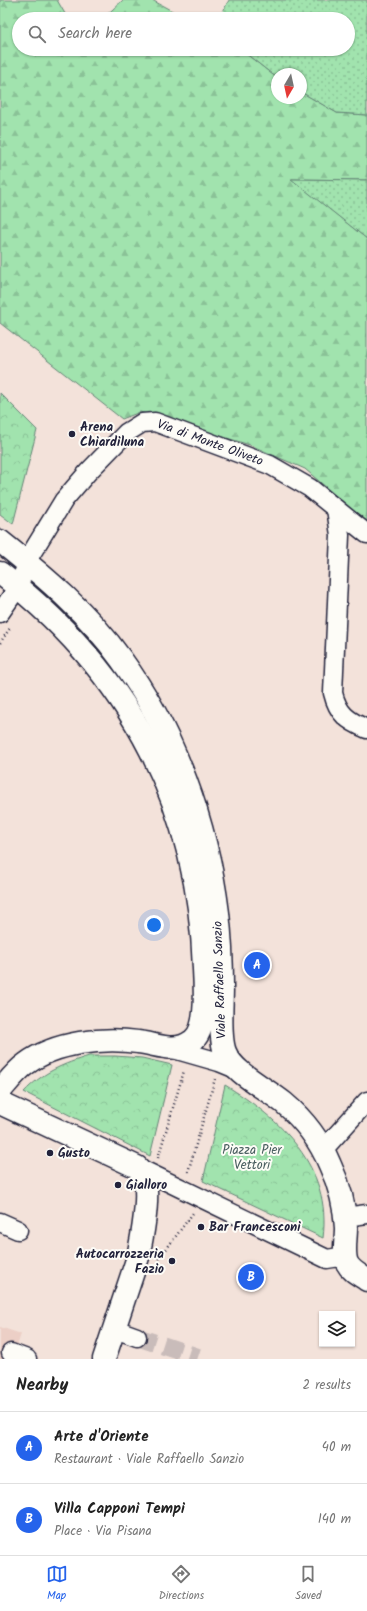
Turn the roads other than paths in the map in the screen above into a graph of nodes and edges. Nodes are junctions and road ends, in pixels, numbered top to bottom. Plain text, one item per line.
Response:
1 (336, 509) junction
2 (367, 534) edge
3 (0, 541) edge
4 (27, 563) junction
5 (0, 573) edge
6 (18, 586) junction
7 (0, 613) edge
8 (367, 729) edge
9 (170, 1048) junction
10 (228, 1075) junction
11 (0, 1091) edge
12 (367, 1101) edge
13 (0, 1103) edge
14 (322, 1150) junction
15 (147, 1164) junction
16 (367, 1214) edge
17 (345, 1217) junction
18 (0, 1222) edge
19 (18, 1230) dead end
20 (346, 1256) junction
21 (367, 1280) edge
22 (115, 1329) junction
23 (137, 1337) tunnel mouth
24 (104, 1359) edge

1 - 2 street, Via di Monte Oliveto
1 - 4 street, Via di Monte Oliveto
1 - 8 street
3 - 4 main road, Viale Raffaello Sanzio
4 - 6 street, Via di Monte Oliveto
4 - 10 main road, Viale Raffaello Sanzio
5 - 6 main road, Viale Raffaello Sanzio
6 - 7 street, Via di Monte Oliveto
6 - 9 main road, Viale Raffaello Sanzio
9 - 10 street
9 - 11 main road
10 - 14 main road
12 - 14 street
13 - 15 main road
14 - 17 main road
15 - 20 street
15 - 22 main road
16 - 17 street
17 - 20 main road
18 - 19 street
20 - 21 main road
22 - 23 street
22 - 24 main road

